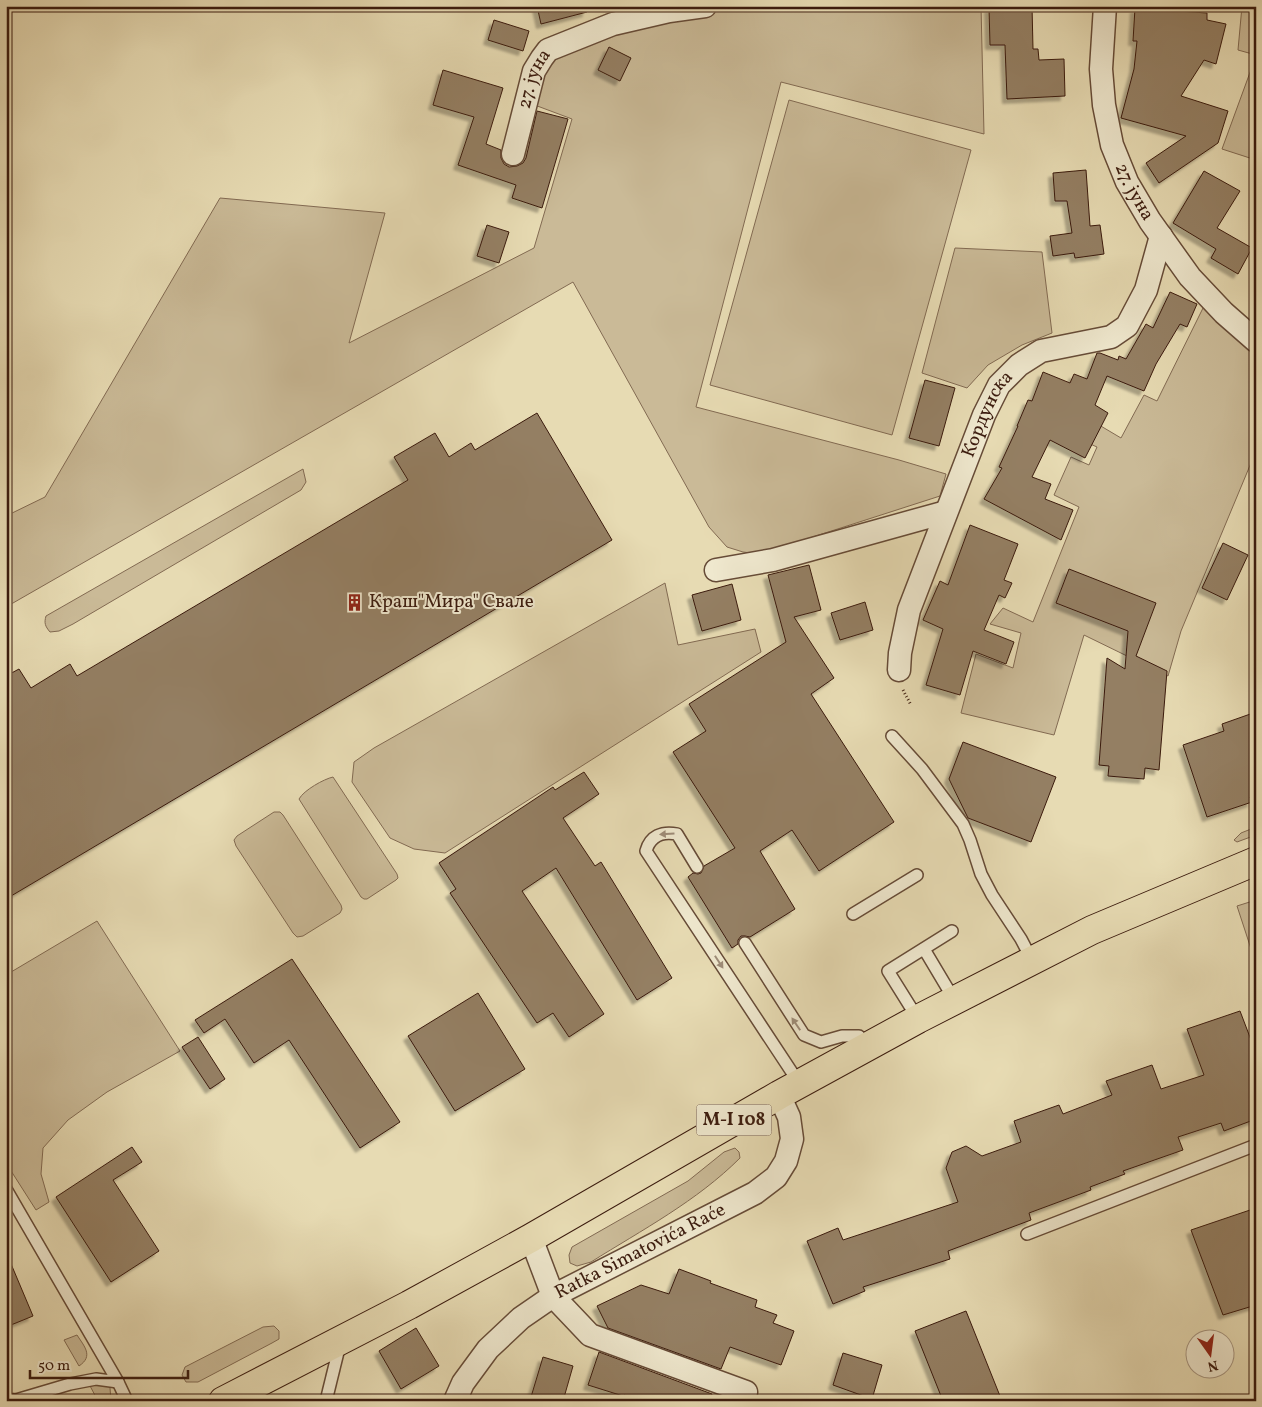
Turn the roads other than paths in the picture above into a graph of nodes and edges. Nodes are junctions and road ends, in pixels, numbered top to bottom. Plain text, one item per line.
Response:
1 (705, 6) edge
2 (1105, 6) edge
3 (513, 154) dead end
4 (1161, 236) junction
5 (1256, 341) edge
6 (946, 512) junction
7 (716, 570) dead end
8 (899, 670) dead end
9 (892, 736) dead end
10 (1256, 861) edge
11 (697, 867) dead end
12 (917, 875) dead end
13 (853, 914) dead end
14 (952, 931) dead end
15 (746, 943) dead end
16 (924, 949) junction
17 (1032, 960) junction
18 (954, 1001) junction
19 (918, 1019) junction
20 (868, 1046) junction
21 (789, 1089) junction
22 (1256, 1145) edge
23 (6, 1189) edge
24 (1026, 1234) dead end
25 (531, 1238) junction
26 (553, 1296) junction
27 (341, 1340) junction
28 (118, 1382) junction
29 (746, 1392) dead end
30 (6, 1399) edge
31 (127, 1401) edge
32 (223, 1401) edge
33 (326, 1401) edge
34 (455, 1401) edge

1 - 3 street, 27. јуна
2 - 4 street, 27. јуна
4 - 5 street, 27. јуна
4 - 6 street, Кордунска
6 - 7 street
6 - 8 street, Кордунска
9 - 17 lane
10 - 17 main road, M-I 108
11 -> 21 lane
12 - 13 lane
14 - 16 lane
20 -> 15 lane
16 - 18 lane
16 - 19 lane
17 - 18 main road, M-I 108
18 - 19 main road, M-I 108
19 - 20 main road, M-I 108
20 - 21 main road, M-I 108
21 - 25 main road, M-I 108
21 - 26 street, Ratka Simatovića Raće
22 - 24 lane
23 - 28 lane
25 - 26 street
25 - 27 main road, M-I 108
26 - 29 street
26 - 34 street, Ratka Simatovića Raće
27 - 32 main road, M-I 108
27 - 33 lane
28 - 30 lane
28 - 31 lane

